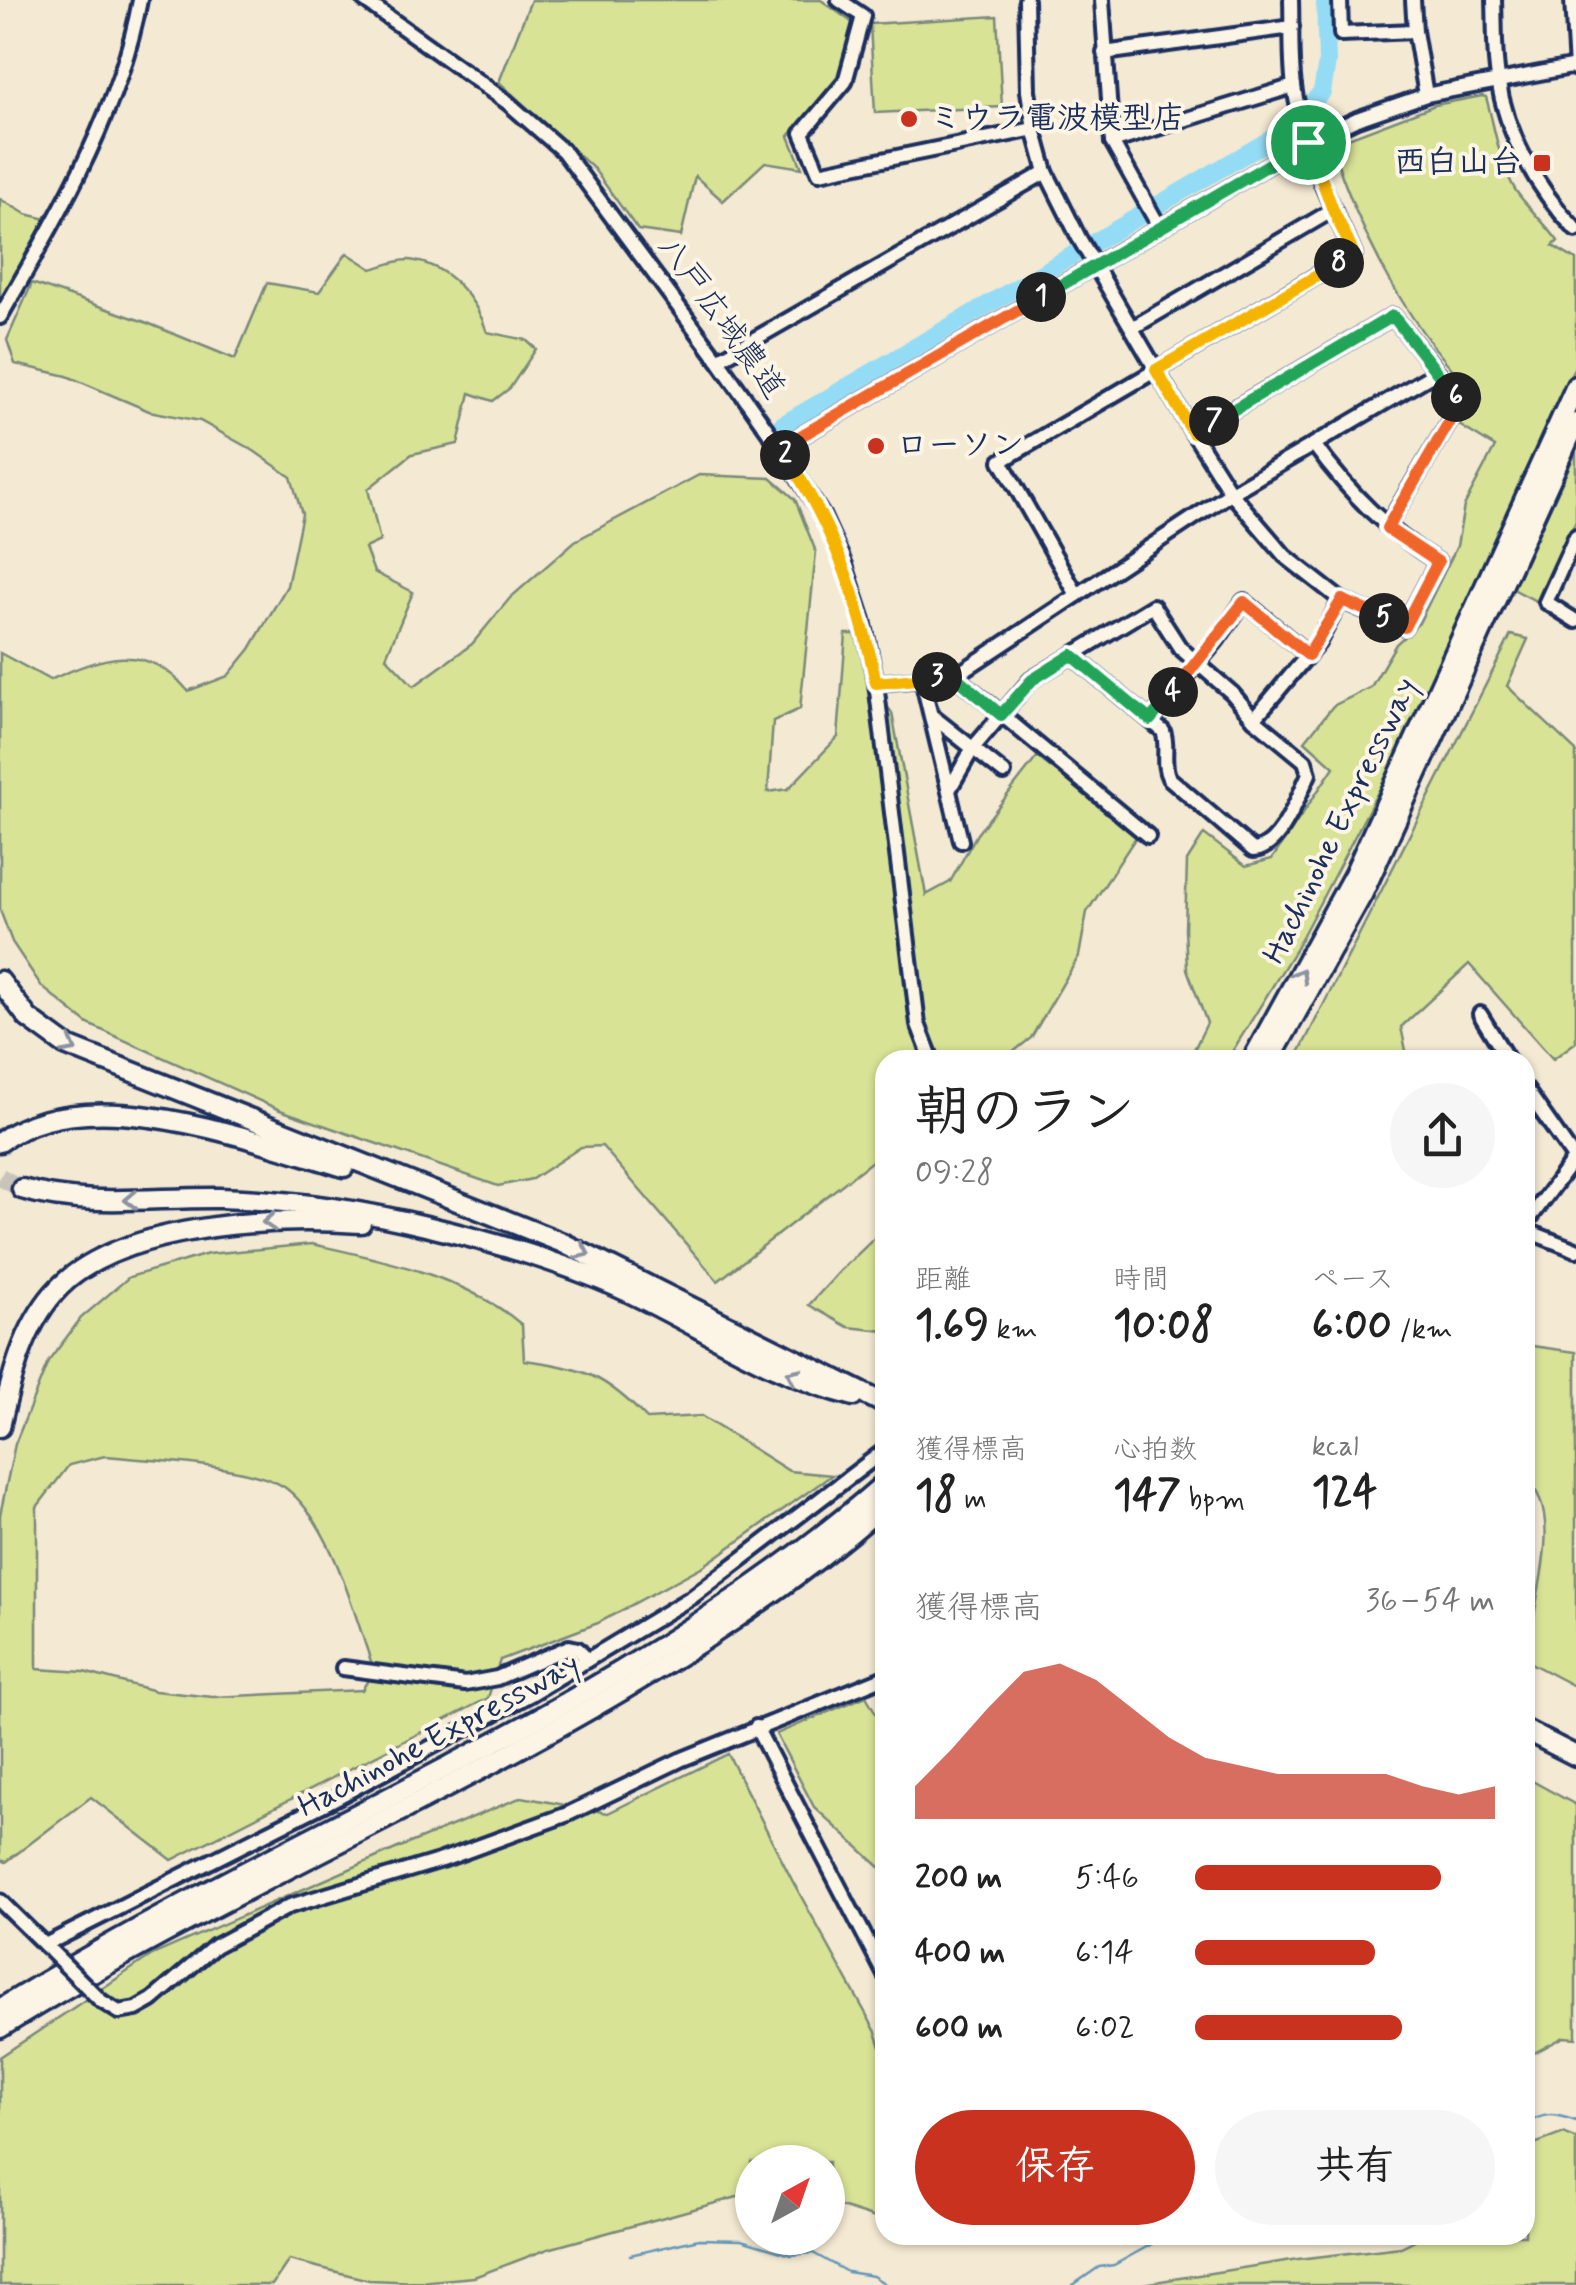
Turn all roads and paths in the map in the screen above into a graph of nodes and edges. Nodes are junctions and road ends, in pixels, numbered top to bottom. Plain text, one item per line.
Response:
1 (140, 0) edge
2 (364, 0) edge
3 (838, 0) edge
4 (1026, 0) edge
5 (1102, 0) edge
6 (1291, 0) edge
7 (1340, 0) edge
8 (1414, 0) edge
9 (1494, 0) edge
10 (1572, 0) edge
11 (1292, 27) junction
12 (1415, 31) junction
13 (1104, 53) junction
14 (1575, 67) edge
15 (1498, 79) junction
16 (1294, 86) junction
17 (1426, 95) junction
18 (1034, 129) junction
19 (1112, 142) junction
20 (1308, 142) junction
21 (1046, 172) junction
22 (1333, 210) junction
23 (1158, 224) junction
24 (1576, 230) edge
25 (1092, 262) junction
26 (0, 317) edge
27 (1132, 328) junction
28 (718, 360) junction
29 (1156, 370) junction
30 (1435, 373) junction
31 (1576, 386) edge
32 (1576, 423) edge
33 (1193, 433) junction
34 (1314, 445) junction
35 (780, 448) junction
36 (1231, 493) junction
37 (1387, 528) junction
38 (1576, 536) edge
39 (1076, 594) junction
40 (1342, 600) junction
41 (1576, 621) edge
42 (1072, 655) junction
43 (1308, 655) junction
44 (1197, 663) junction
45 (955, 676) junction
46 (922, 679) junction
47 (876, 683) junction
48 (931, 715) junction
49 (1001, 715) junction
50 (1254, 719) junction
51 (1150, 720) junction
52 (973, 748) junction
53 (1004, 774) dead end
54 (949, 790) junction
55 (1148, 836) dead end
56 (961, 841) dead end
57 (0, 981) edge
58 (1480, 1014) dead end
59 (928, 1050) edge
60 (1257, 1050) edge
61 (1276, 1050) edge
62 (1502, 1050) edge
63 (1535, 1102) edge
64 (0, 1142) edge
65 (1575, 1160) edge
66 (22, 1189) tunnel mouth
67 (1535, 1214) edge
68 (492, 1216) junction
69 (1535, 1232) edge
70 (470, 1238) junction
71 (1576, 1250) edge
72 (875, 1400) edge
73 (875, 1402) edge
74 (0, 1427) edge
75 (875, 1458) edge
76 (875, 1491) edge
77 (875, 1512) edge
78 (587, 1660) junction
79 (343, 1668) dead end
80 (875, 1681) edge
81 (756, 1728) junction
82 (1535, 1735) edge
83 (1576, 1756) edge
84 (0, 1901) edge
85 (48, 1948) junction
86 (875, 1956) edge
87 (0, 2009) edge
88 (0, 2028) edge

1 - 26 street
2 - 28 street, 八戸広域農道
3 - 18 street
4 - 18 street
5 - 13 street
6 - 11 street
7 - 12 street
8 - 12 street
9 - 15 street
10 - 14 street
11 - 13 street
11 - 16 street
12 - 17 street
13 - 19 street
14 - 15 street
15 - 17 street
15 - 24 street
16 - 19 street
16 - 20 street
17 - 20 street
18 - 21 street
19 - 23 street
20 - 22 street
20 - 23 street
21 - 25 street
21 - 28 street
22 - 27 street
22 - 29 street
23 - 25 street
25 - 27 street
25 - 35 street
27 - 29 street
28 - 35 street, 八戸広域農道
29 - 33 street
29 - 39 street
30 - 33 street
30 - 34 street
30 - 37 street
60 -> 31 highway, Hachinohe Expressway
32 - 61 highway, Hachinohe Expressway
33 - 36 street
34 - 36 street
34 - 37 street
35 - 47 street, 八戸広域農道
36 - 39 street
36 - 40 street
37 - 40 street
38 - 41 street
39 - 45 street
40 - 43 street
42 - 44 street
42 - 49 street
42 - 51 street
43 - 44 street
43 - 50 street
44 - 50 street
44 - 51 street
45 - 46 street
45 - 49 street
46 - 47 street
46 - 48 street
47 - 59 street, 八戸広域農道
48 - 52 street
48 - 54 street
49 - 52 street
49 - 55 street
50 - 51 street
52 - 53 street
52 - 54 street
54 - 56 street
57 -> 68 highway
58 - 62 street
63 - 65 street
64 - 68 highway
65 - 67 street
70 -> 66 highway
68 -> 72 highway
69 - 71 street
73 -> 70 highway
70 -> 74 highway
75 - 78 street
76 - 87 highway, Hachinohe Expressway
77 - 88 highway, Hachinohe Expressway
78 - 79 street
78 - 85 street
80 - 81 street
81 - 85 street, bridge
81 - 86 street
82 - 83 highway
84 - 85 street

